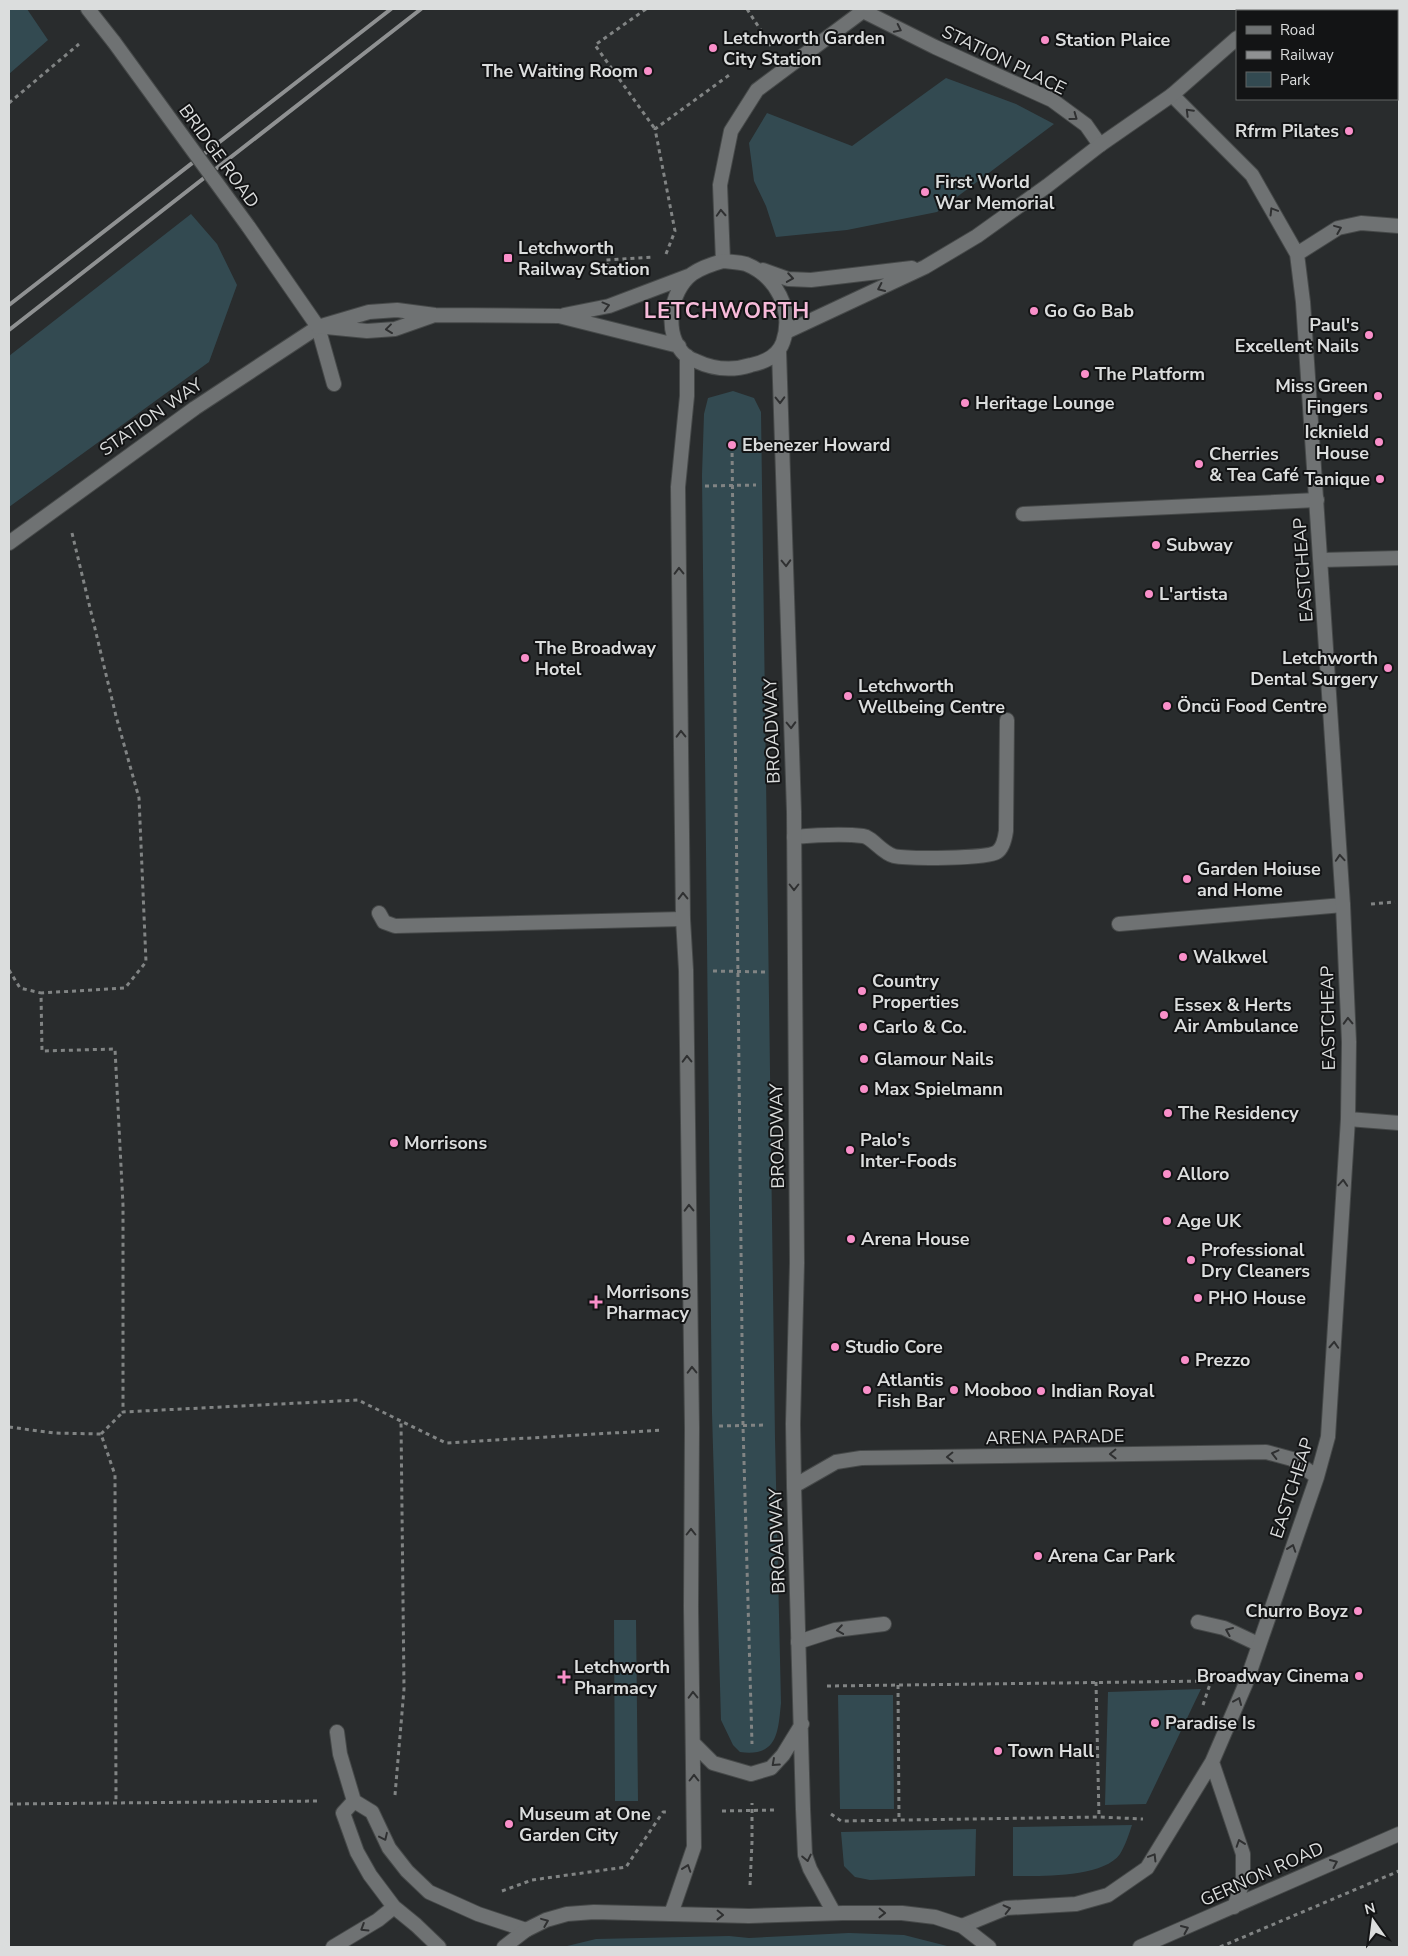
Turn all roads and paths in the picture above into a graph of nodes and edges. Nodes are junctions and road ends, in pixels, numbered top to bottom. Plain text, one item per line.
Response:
1 (88, 9) edge
2 (646, 9) edge
3 (747, 9) edge
4 (101, 26) junction
5 (765, 36) dead end
6 (1236, 39) edge
7 (771, 45) dead end
8 (763, 50) dead end
9 (740, 67) dead end
10 (1172, 95) junction
11 (9, 103) edge
12 (655, 129) junction
13 (1100, 145) junction
14 (1399, 226) edge
15 (1297, 254) junction
16 (655, 256) dead end
17 (665, 256) dead end
18 (723, 262) junction
19 (743, 263) junction
20 (925, 267) junction
21 (691, 275) junction
22 (609, 306) junction
23 (559, 316) junction
24 (318, 326) junction
25 (786, 332) junction
26 (683, 351) junction
27 (779, 351) junction
28 (334, 384) dead end
29 (732, 445) dead end
30 (734, 485) junction
31 (678, 487) junction
32 (784, 487) junction
33 (1317, 500) junction
34 (1023, 514) dead end
35 (72, 533) dead end
36 (9, 543) edge
37 (1399, 558) edge
38 (1321, 560) junction
39 (1007, 720) dead end
40 (794, 837) junction
41 (1343, 905) junction
42 (379, 913) dead end
43 (683, 919) junction
44 (1119, 924) dead end
45 (9, 970) edge
46 (41, 993) junction
47 (1348, 1119) junction
48 (1399, 1123) edge
49 (123, 1412) junction
50 (401, 1421) junction
51 (793, 1424) junction
52 (743, 1426) junction
53 (9, 1427) edge
54 (692, 1428) junction
55 (100, 1434) junction
56 (1318, 1477) junction
57 (794, 1486) junction
58 (1198, 1622) dead end
59 (884, 1624) dead end
60 (798, 1642) junction
61 (1258, 1644) junction
62 (1210, 1681) junction
63 (1096, 1682) junction
64 (1246, 1683) junction
65 (898, 1685) junction
66 (801, 1687) junction
67 (1203, 1706) dead end
68 (802, 1723) junction
69 (337, 1732) dead end
70 (694, 1744) junction
71 (1212, 1762) junction
72 (751, 1774) junction
73 (116, 1802) junction
74 (354, 1802) junction
75 (9, 1804) edge
76 (803, 1809) junction
77 (752, 1810) junction
78 (663, 1812) dead end
79 (694, 1812) junction
80 (828, 1812) dead end
81 (1099, 1817) junction
82 (899, 1819) junction
83 (1146, 1820) dead end
84 (828, 1821) dead end
85 (840, 1821) dead end
86 (1399, 1834) edge
87 (1399, 1871) edge
88 (532, 1880) dead end
89 (750, 1885) dead end
90 (394, 1907) junction
91 (1234, 1907) junction
92 (834, 1913) junction
93 (671, 1914) junction
94 (962, 1926) junction
95 (526, 1930) junction
96 (333, 1947) edge
97 (438, 1947) edge
98 (504, 1947) edge
99 (989, 1947) edge
100 (1140, 1947) edge
101 (1220, 1947) edge

1 - 4 street, BRIDGE ROAD
2 - 12 path
3 - 5 path
4 - 11 path
4 - 24 street, BRIDGE ROAD, bridge
6 - 10 street
7 - 8 path
9 - 12 path
10 - 13 street
15 -> 10 street
12 - 17 path
18 -> 13 street, STATION PLACE
13 - 20 street
15 -> 14 street
15 - 33 street, EASTCHEAP
16 - 22 path
18 - 19 street
18 - 21 street
19 -> 20 street
19 - 25 street
20 -> 25 street
21 - 22 street
21 - 26 street
23 -> 22 street
23 - 24 street
23 - 26 street
24 - 28 street, BRIDGE ROAD
24 - 36 street, STATION WAY
25 - 27 street
26 - 27 street
26 - 31 street
27 -> 32 street, BROADWAY
29 - 30 path
30 - 31 path
30 - 32 path
30 - 52 path
43 -> 31 street
32 -> 40 street, BROADWAY
33 - 34 street
33 - 38 street, EASTCHEAP
35 - 46 path
37 - 38 street
41 -> 38 street, EASTCHEAP
39 - 40 street
40 -> 51 street, BROADWAY
41 - 44 street
47 -> 41 street, EASTCHEAP
42 - 43 street
54 -> 43 street
45 - 46 path
46 - 49 path
47 - 48 street
56 -> 47 street, EASTCHEAP
49 - 50 path
49 - 55 path
50 - 54 path
50 - 74 path
51 - 52 path
51 - 57 street, BROADWAY
52 - 54 path
52 - 72 path
53 - 55 path
70 -> 54 street
55 - 73 path
56 -> 57 street, ARENA PARADE
61 -> 56 street, EASTCHEAP
57 - 60 street, BROADWAY
61 -> 58 street
59 -> 60 street
60 - 66 street, BROADWAY
61 - 64 street, EASTCHEAP
62 - 63 path
62 - 64 path
62 - 67 path
63 - 65 path
63 - 81 path
71 -> 64 street, EASTCHEAP
65 - 66 path
65 - 82 path
66 - 68 street, BROADWAY
68 -> 72 street
68 - 76 street, BROADWAY
69 - 74 street
70 - 72 street
79 -> 70 street
91 -> 71 street
94 -> 71 street, EASTCHEAP
72 - 77 path
73 - 74 path
73 - 75 path
74 - 90 street
74 -> 95 street
76 - 77 path
76 -> 92 street, BROADWAY
77 - 79 path
77 - 89 path
78 - 88 path
93 -> 79 street
80 - 84 path
81 - 82 path
81 - 83 path
82 - 85 path
91 -> 86 street, GERNON ROAD
87 - 101 path
90 -> 96 street
90 - 97 street
100 -> 91 street, GERNON ROAD
93 -> 92 street
92 -> 94 street
95 -> 93 street
94 - 99 street
95 - 98 street

